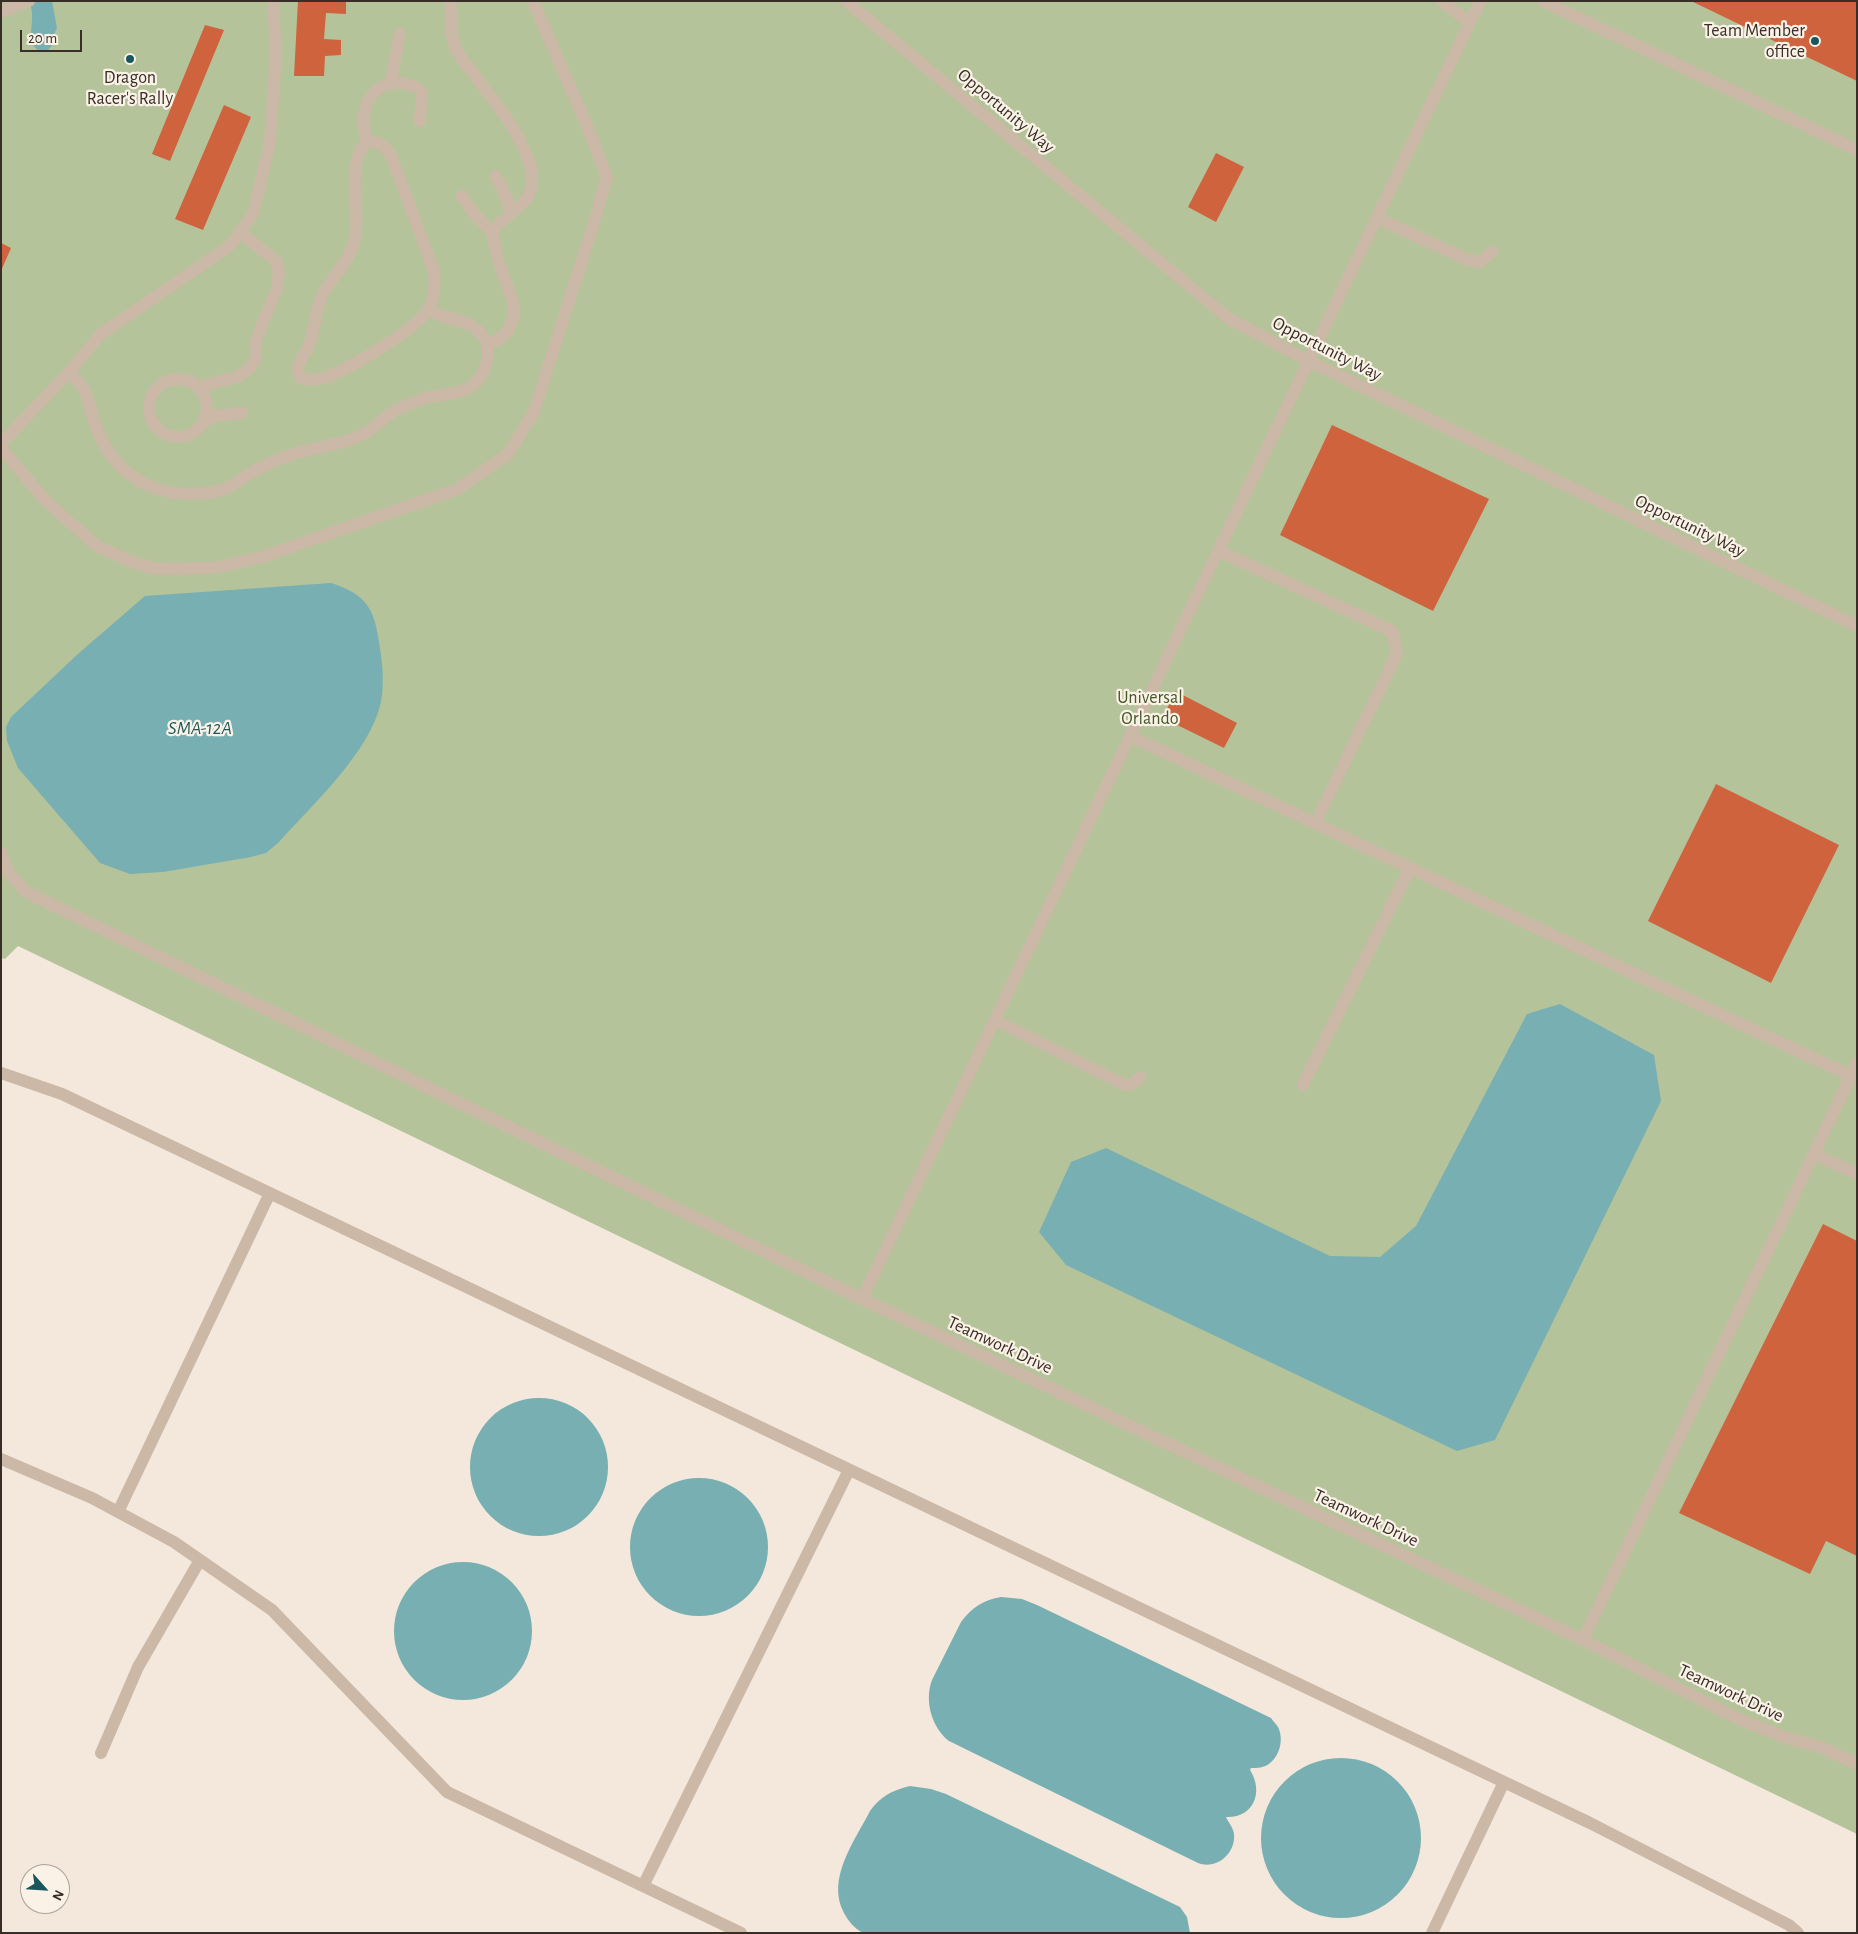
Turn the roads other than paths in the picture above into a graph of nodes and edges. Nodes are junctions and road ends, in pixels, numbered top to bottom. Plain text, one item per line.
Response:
1 (29, 1) edge
2 (273, 1) edge
3 (451, 1) edge
4 (533, 1) edge
5 (846, 1) edge
6 (1442, 1) edge
7 (1480, 1) edge
8 (1543, 1) edge
9 (1, 12) edge
10 (1470, 23) junction
11 (400, 34) dead end
12 (391, 82) junction
13 (420, 121) dead end
14 (366, 142) junction
15 (1857, 150) edge
16 (495, 176) dead end
17 (462, 196) dead end
18 (510, 213) junction
19 (1377, 218) junction
20 (240, 232) junction
21 (492, 232) junction
22 (1492, 252) dead end
23 (428, 309) junction
24 (487, 345) junction
25 (1309, 361) junction
26 (69, 372) junction
27 (198, 387) junction
28 (242, 413) dead end
29 (203, 423) junction
30 (1, 444) edge
31 (1, 448) edge
32 (1218, 551) junction
33 (1857, 626) edge
34 (1130, 736) junction
35 (1315, 824) junction
36 (1, 853) edge
37 (1410, 868) junction
38 (995, 1020) junction
39 (1857, 1063) edge
40 (1, 1073) edge
41 (1851, 1076) junction
42 (1140, 1077) dead end
43 (1303, 1085) dead end
44 (1814, 1154) junction
45 (1857, 1174) edge
46 (270, 1193) junction
47 (862, 1299) junction
48 (1, 1459) edge
49 (849, 1470) junction
50 (118, 1512) junction
51 (200, 1560) junction
52 (1583, 1640) junction
53 (100, 1754) dead end
54 (1857, 1764) edge
55 (1504, 1782) junction
56 (644, 1886) junction
57 (741, 1933) edge
58 (1432, 1933) edge
59 (1798, 1933) edge

1 - 9 street
2 - 20 street
3 - 18 street
4 - 31 street
5 - 25 street, Opportunity Way
6 - 10 street
7 - 10 street
8 - 15 street
10 - 19 street
11 - 12 street
12 - 13 street
12 - 14 street
14 - 23 street
14 - 23 street
16 - 18 street
17 - 21 street
18 - 21 street
19 - 22 street
19 - 25 street
20 - 26 street
20 - 27 street
21 - 24 street
23 - 24 street
24 - 26 street
25 - 32 street
25 - 33 street, Opportunity Way
26 - 30 street
27 - 29 street
27 - 29 street
28 - 29 street
32 - 34 street
32 - 35 street
34 - 35 street
34 - 38 street
35 - 37 street
36 - 47 street, Teamwork Drive
37 - 41 street
37 - 43 street
38 - 42 street
38 - 47 street
39 - 41 street
40 - 46 street
41 - 44 street
44 - 45 street
44 - 52 street
46 - 49 street
46 - 50 street
47 - 52 street, Teamwork Drive
48 - 50 street
49 - 55 street
49 - 56 street
50 - 51 street
51 - 53 street
51 - 56 street
52 - 54 street, Teamwork Drive
55 - 58 street
55 - 59 street
56 - 57 street

